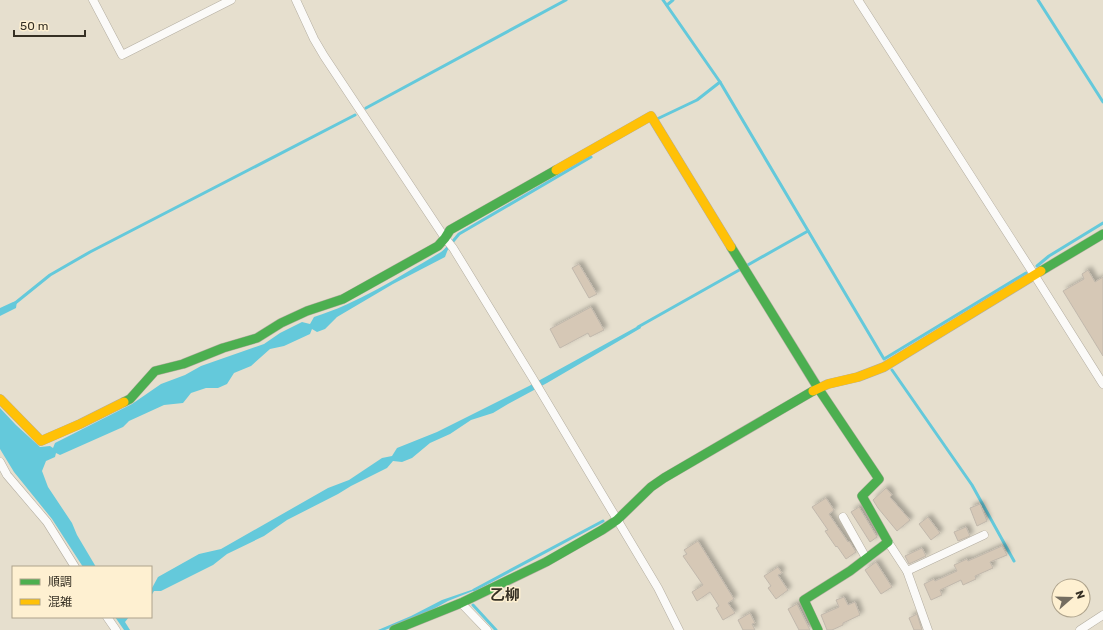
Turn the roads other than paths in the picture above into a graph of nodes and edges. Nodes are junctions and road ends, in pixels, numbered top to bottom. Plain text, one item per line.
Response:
1 (93, 0) edge
2 (231, 0) edge
3 (296, 0) edge
4 (858, 0) edge
5 (1103, 234) edge
6 (446, 239) junction
7 (1035, 276) junction
8 (1103, 384) edge
9 (818, 388) junction
10 (0, 399) edge
11 (0, 462) edge
12 (843, 517) dead end
13 (617, 520) junction
14 (984, 535) dead end
15 (888, 542) junction
16 (866, 558) junction
17 (74, 566) edge
18 (907, 571) junction
19 (462, 603) junction
20 (1103, 615) edge
21 (108, 618) edge
22 (116, 630) edge
23 (394, 630) edge
24 (486, 630) edge
25 (679, 630) edge
26 (818, 630) edge
27 (928, 630) edge
28 (1080, 630) edge

1 - 2 street
3 - 6 street
4 - 7 street
5 - 7 street
6 - 9 street
6 - 10 street
6 - 13 street
7 - 8 street
7 - 9 street
9 - 13 street
9 - 15 street
11 - 17 street
12 - 16 street
13 - 19 street
13 - 25 street
14 - 18 street
15 - 16 street
15 - 18 street
16 - 26 street
18 - 27 street
19 - 23 street
19 - 24 street
20 - 28 street
21 - 22 street

